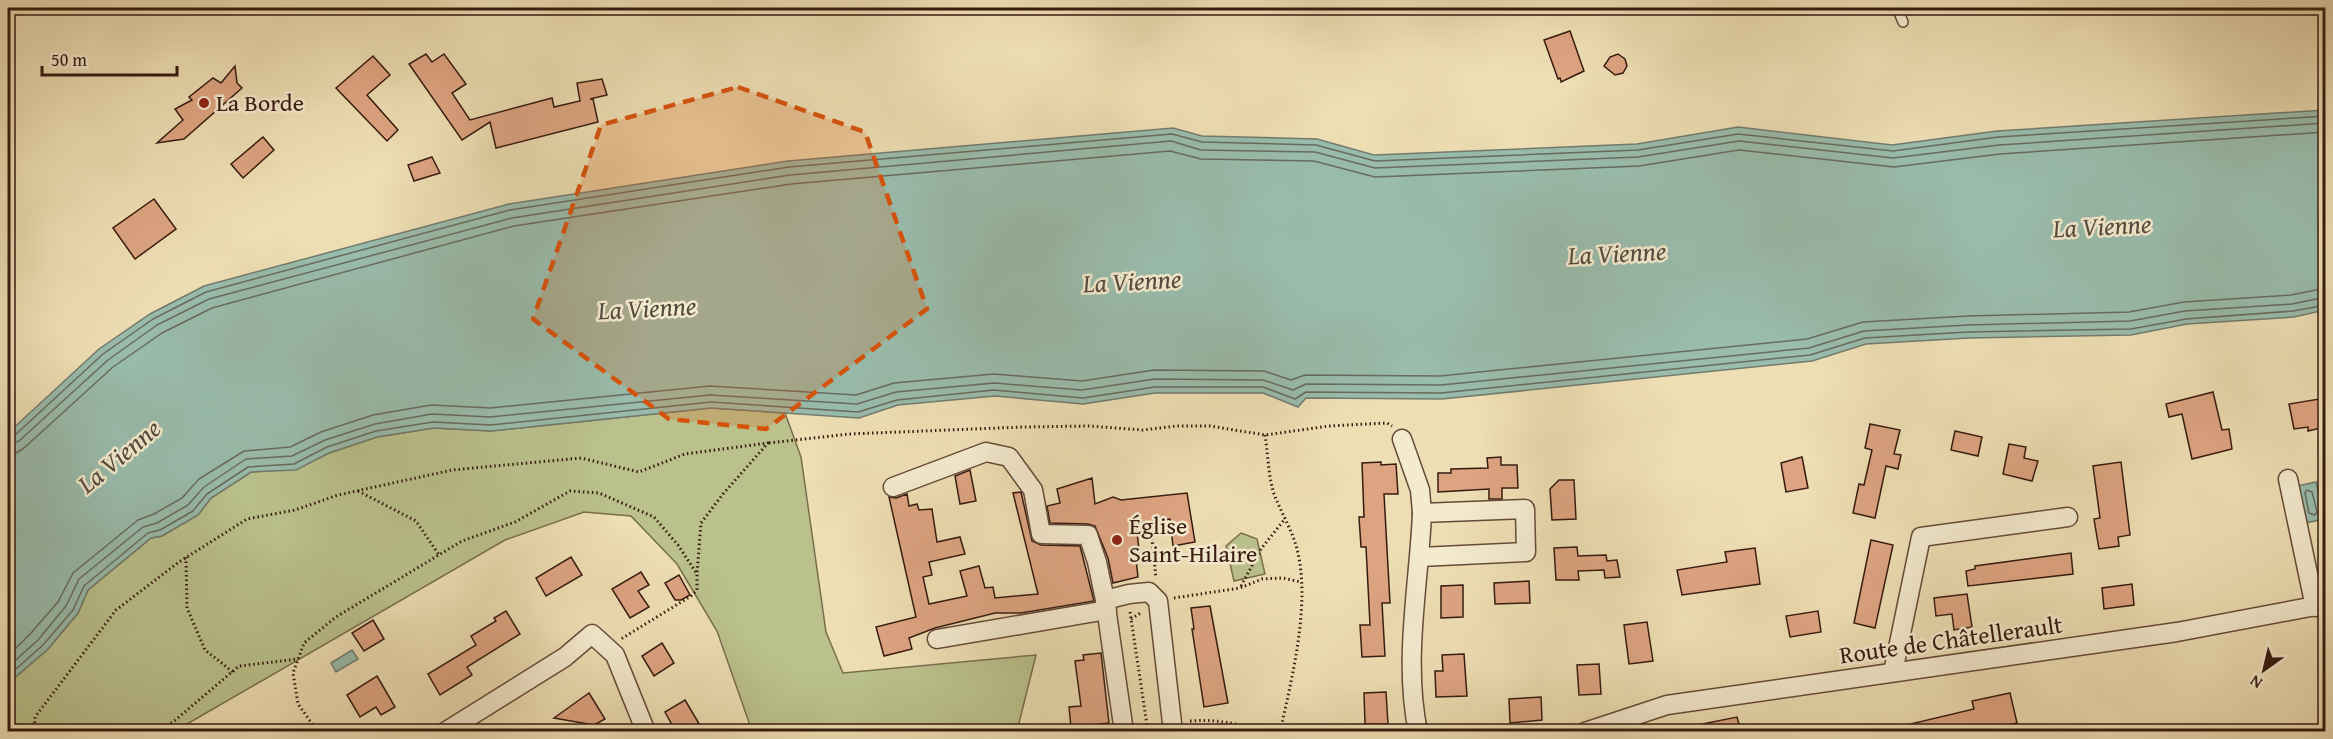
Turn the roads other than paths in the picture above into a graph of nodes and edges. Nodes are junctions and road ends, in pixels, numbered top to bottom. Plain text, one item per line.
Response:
1 (1897, 8) edge
2 (1903, 22) dead end
3 (1402, 440) road end
4 (2288, 479) dead end
5 (893, 487) dead end
6 (1422, 513) junction
7 (2068, 517) dead end
8 (1420, 557) junction
9 (1106, 605) junction
10 (2320, 606) edge
11 (937, 639) dead end
12 (1893, 672) junction
13 (1172, 727) edge
14 (445, 732) edge
15 (646, 732) edge
16 (1124, 732) edge
17 (1418, 732) edge
18 (1585, 732) edge

1 - 2 lane
3 - 6 street
4 - 10 street
5 - 9 street
6 - 8 street
6 - 8 street
7 - 12 street
8 - 17 street
9 - 11 street
9 - 13 street
9 - 16 street
10 - 12 street, Route de Châtellerault
12 - 18 street, Route de Châtellerault
14 - 15 street

